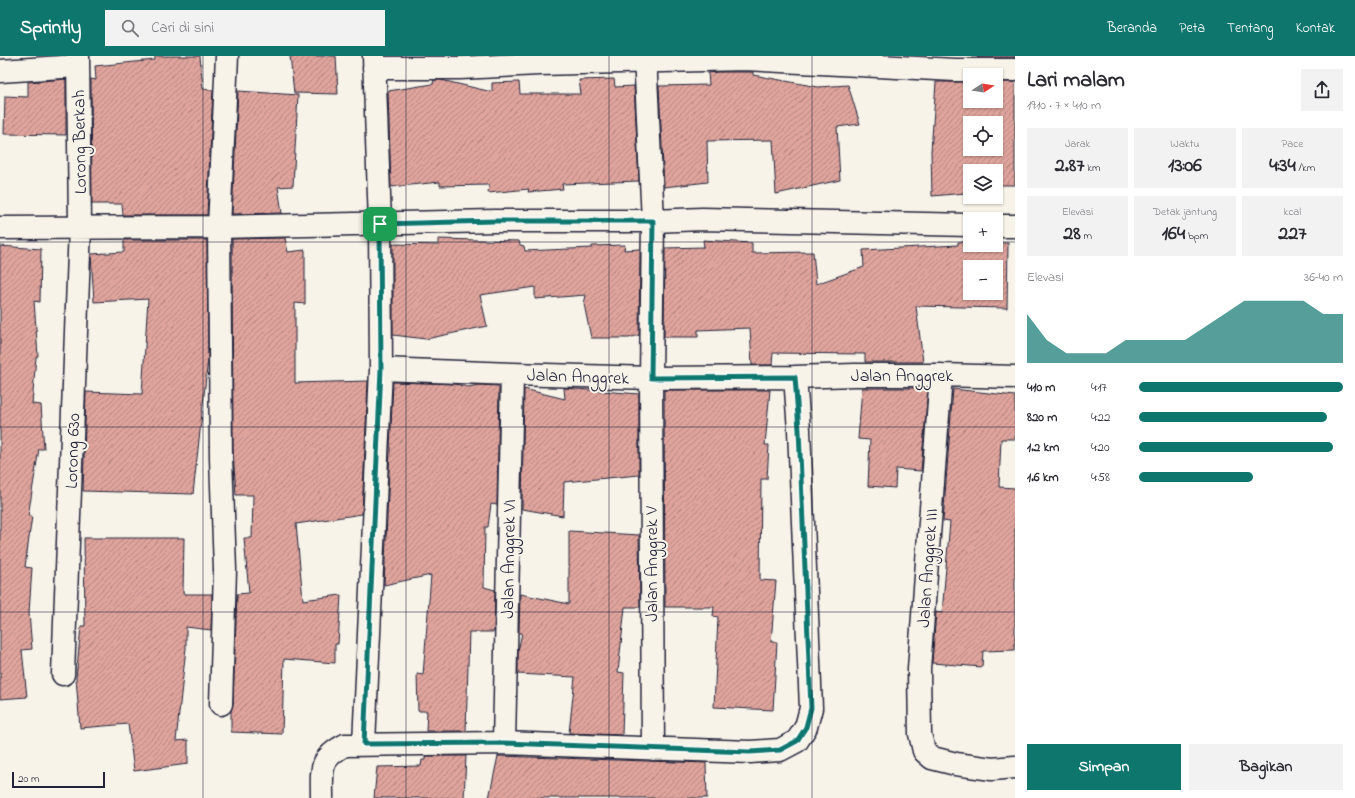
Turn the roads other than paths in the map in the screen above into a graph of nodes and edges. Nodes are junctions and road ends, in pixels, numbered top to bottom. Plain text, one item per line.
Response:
1 (227, 56) edge
2 (779, 58) edge
3 (645, 59) edge
4 (78, 61) edge
5 (374, 62) edge
6 (924, 62) edge
7 (1015, 70) edge
8 (0, 71) edge
9 (653, 221) junction
10 (380, 224) junction
11 (963, 225) edge
12 (1003, 226) edge
13 (1015, 226) edge
14 (80, 227) junction
15 (219, 227) junction
16 (0, 228) edge
17 (381, 369) junction
18 (512, 374) junction
19 (941, 375) junction
20 (795, 377) junction
21 (1015, 377) edge
22 (651, 378) junction
23 (63, 674) dead end
24 (221, 704) dead end
25 (504, 743) junction
26 (364, 744) junction
27 (653, 749) junction
28 (1015, 767) edge
29 (322, 798) edge

1 - 15 street
2 - 3 street
2 - 6 street
3 - 5 street
3 - 9 street, Jalan Anggrek V
4 - 8 street
4 - 14 street, Lorong Berkah
5 - 10 street
6 - 7 street
9 - 10 street
9 - 11 street
9 - 22 street, Jalan Anggrek V
10 - 15 street
10 - 17 street
12 - 13 street
14 - 15 street
14 - 16 street
14 - 23 street, Lorong 630
15 - 24 street
17 - 18 street, Jalan Anggrek
17 - 26 street
18 - 22 street, Jalan Anggrek
18 - 25 street, Jalan Anggrek VI
19 - 20 street, Jalan Anggrek
19 - 21 street, Jalan Anggrek
19 - 28 street, Jalan Anggrek III
20 - 22 street, Jalan Anggrek
20 - 27 street
22 - 27 street, Jalan Anggrek V
25 - 26 street
25 - 27 street
26 - 29 street

